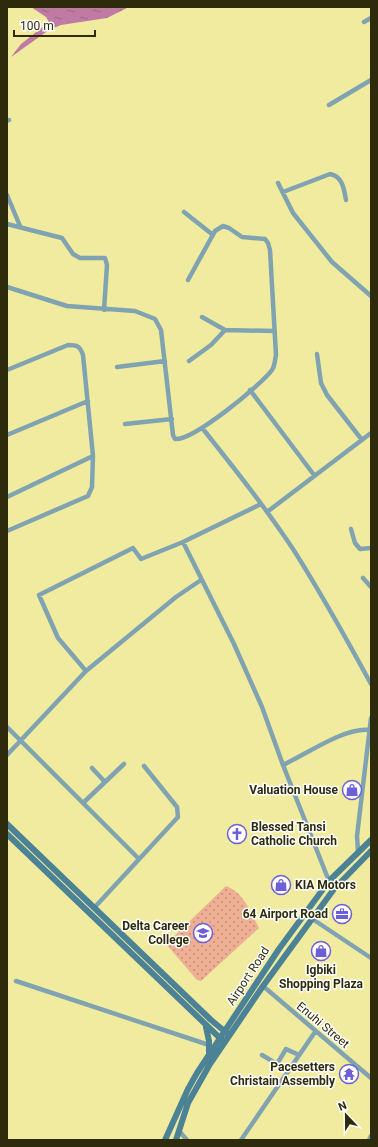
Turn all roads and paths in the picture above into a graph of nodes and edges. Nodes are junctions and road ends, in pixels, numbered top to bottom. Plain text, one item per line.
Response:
1 (371, 18) edge
2 (364, 22) dead end
3 (371, 80) edge
4 (329, 105) dead end
5 (278, 182) dead end
6 (283, 192) junction
7 (7, 195) edge
8 (346, 200) dead end
9 (184, 212) dead end
10 (7, 224) edge
11 (20, 226) junction
12 (212, 235) junction
13 (188, 280) dead end
14 (7, 287) edge
15 (371, 296) edge
16 (104, 310) junction
17 (202, 317) dead end
18 (225, 330) junction
19 (274, 331) junction
20 (318, 354) dead end
21 (165, 361) junction
22 (189, 361) dead end
23 (117, 367) dead end
24 (7, 370) edge
25 (250, 390) junction
26 (88, 401) junction
27 (172, 419) junction
28 (125, 424) dead end
29 (203, 429) junction
30 (371, 433) edge
31 (7, 435) edge
32 (362, 440) junction
33 (93, 456) junction
34 (314, 475) junction
35 (7, 498) edge
36 (261, 504) junction
37 (267, 512) junction
38 (351, 529) dead end
39 (7, 531) edge
40 (183, 542) junction
41 (371, 548) edge
42 (362, 578) dead end
43 (201, 580) junction
44 (371, 587) edge
45 (86, 671) junction
46 (371, 684) edge
47 (371, 718) edge
48 (7, 727) edge
49 (369, 730) junction
50 (20, 741) junction
51 (7, 755) edge
52 (124, 764) dead end
53 (282, 765) junction
54 (144, 766) dead end
55 (92, 768) dead end
56 (105, 782) junction
57 (83, 804) junction
58 (7, 824) edge
59 (7, 834) edge
60 (371, 840) edge
61 (358, 851) junction
62 (371, 851) edge
63 (139, 859) junction
64 (329, 881) junction
65 (94, 908) junction
66 (312, 918) junction
67 (371, 958) edge
68 (16, 980) dead end
69 (263, 986) junction
70 (211, 1020) junction
71 (232, 1021) junction
72 (206, 1026) junction
73 (225, 1032) junction
74 (315, 1032) junction
75 (231, 1036) junction
76 (220, 1039) junction
77 (226, 1043) junction
78 (209, 1045) junction
79 (208, 1055) junction
80 (262, 1055) dead end
81 (299, 1055) junction
82 (371, 1078) edge
83 (180, 1132) junction
84 (371, 1136) edge
85 (166, 1140) edge
86 (176, 1140) edge
87 (187, 1140) edge
88 (241, 1140) edge
89 (369, 1140) edge

1 - 2 street
3 - 4 street
5 - 6 street
6 - 8 street
6 - 15 street
7 - 11 street
9 - 12 street
10 - 11 street
11 - 16 street
12 - 13 street
12 - 19 street
14 - 16 street
16 - 21 street
17 - 18 street
18 - 19 street
18 - 22 street
19 - 25 street
20 - 32 street
21 - 23 street
21 - 27 street
24 - 26 street
25 - 29 street
25 - 34 street
26 - 31 street
26 - 33 street
27 - 28 street
27 - 29 street
29 - 36 street
30 - 32 street
32 - 34 street
33 - 35 street
33 - 39 street
34 - 37 street
36 - 37 street
36 - 40 street
37 - 46 street
38 - 41 street
40 - 43 street
40 - 45 street
42 - 44 street
43 - 45 street
43 - 53 street
45 - 50 street
47 - 49 street
48 - 50 street
49 - 53 street
49 - 61 street
50 - 51 street
50 - 57 street
52 - 56 street
53 - 64 street
54 - 63 street
55 - 56 street
56 - 57 street
57 - 63 street
58 - 65 main road
59 - 72 main road
60 - 61 main road, Airport Road
61 - 64 main road, Airport Road
62 - 66 main road, Airport Road
63 - 65 street
64 - 71 main road, Airport Road
65 - 70 main road
66 - 67 street
66 - 69 main road, Airport Road
68 - 78 street
69 - 74 street, Enuhi Street
69 - 75 main road, Airport Road
70 - 71 main road
70 - 73 main road
71 - 73 main road, Airport Road
72 - 76 main road
72 - 78 main road
73 - 75 main road
73 - 76 main road, Airport Road
74 - 81 street
74 - 82 street, Enuhi Street
75 - 77 main road, Airport Road
76 - 77 main road
76 - 79 main road, Airport Road
77 - 83 main road, Airport Road
78 - 79 main road
79 - 85 main road, Airport Road
80 - 81 street
81 - 88 street
83 - 86 main road, Airport Road
83 - 87 street
84 - 89 street

